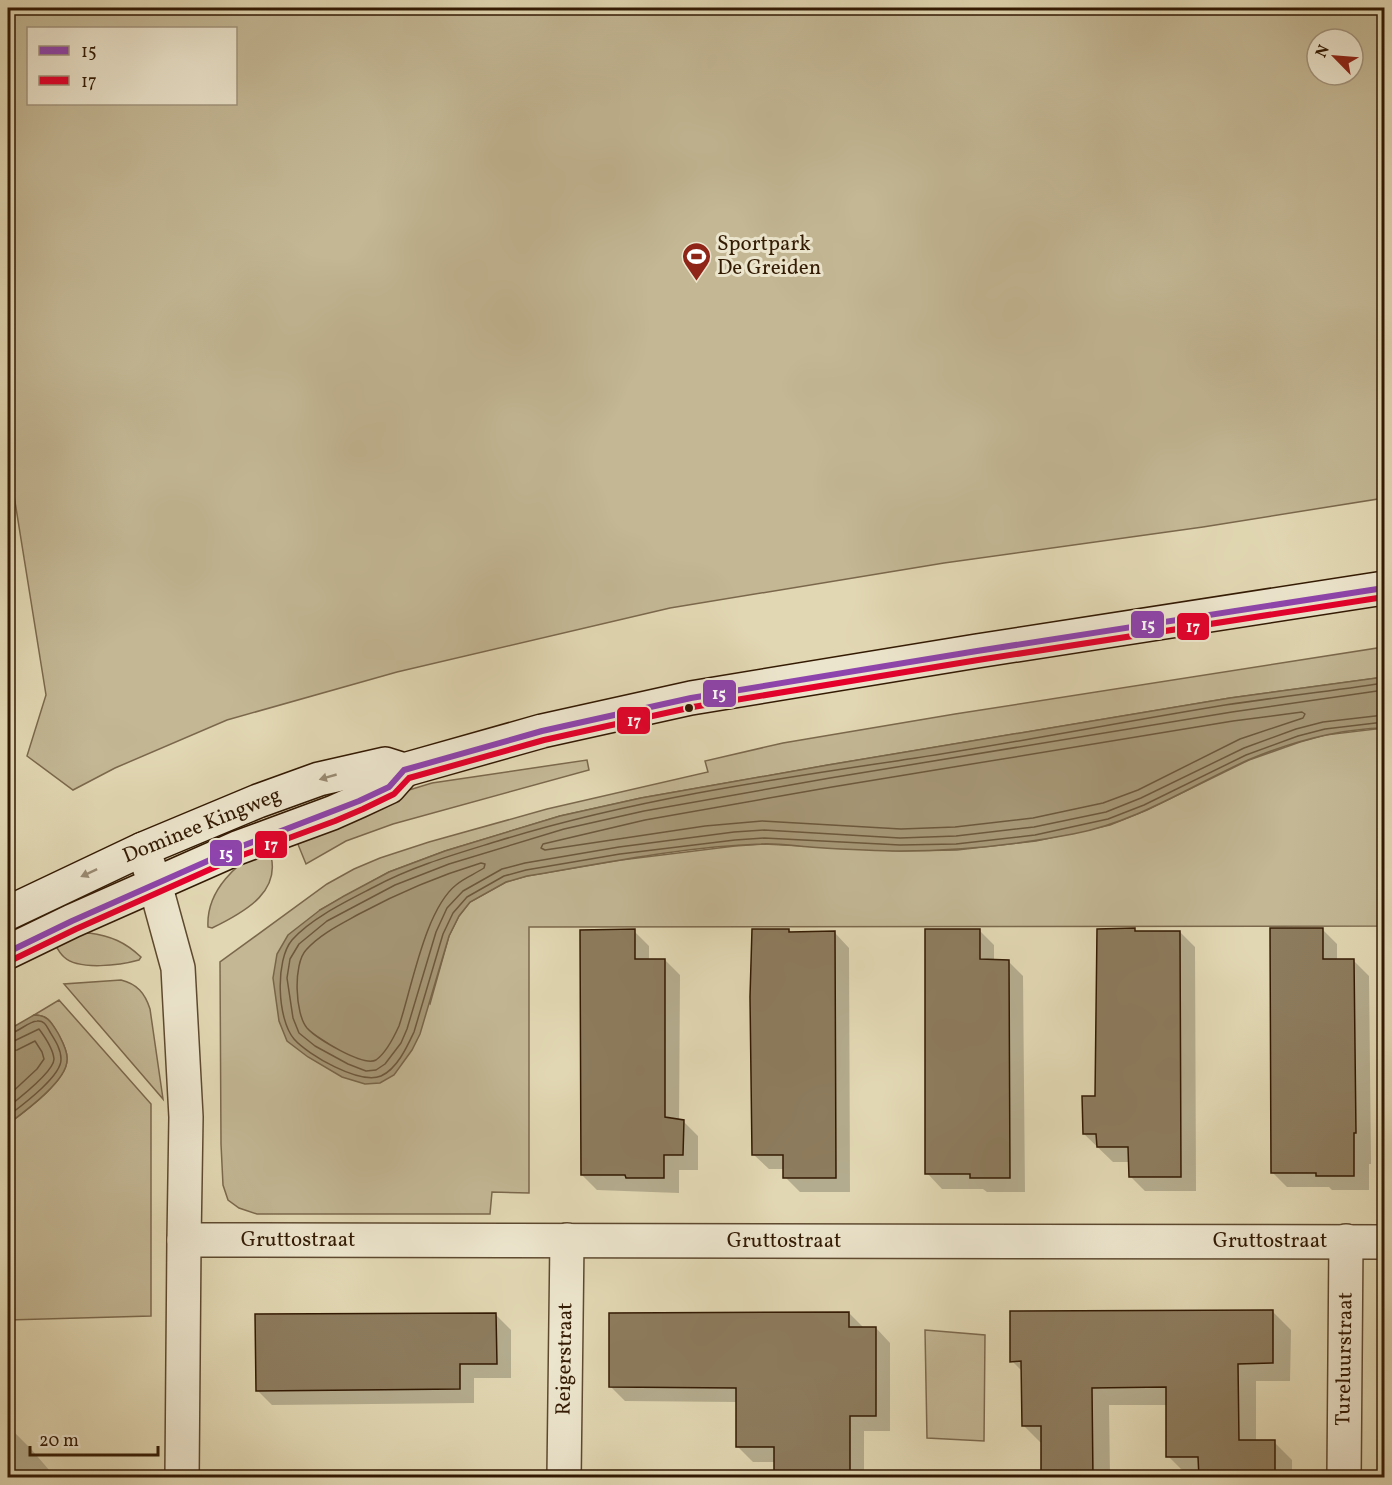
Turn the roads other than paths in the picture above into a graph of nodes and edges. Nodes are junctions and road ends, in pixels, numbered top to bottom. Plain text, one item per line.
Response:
1 (1384, 588) edge
2 (404, 770) junction
3 (143, 849) junction
4 (155, 884) junction
5 (8, 913) edge
6 (8, 952) edge
7 (184, 1240) junction
8 (567, 1240) junction
9 (1346, 1241) junction
10 (1384, 1242) edge
11 (182, 1478) edge
12 (564, 1478) edge
13 (1344, 1478) edge

1 - 2 street, Dominee Kingweg
2 -> 3 street, Dominee Kingweg
2 - 4 street, Dominee Kingweg
3 - 4 street
3 -> 5 street, Dominee Kingweg
4 - 6 street, Dominee Kingweg
4 - 7 street
7 - 8 street, Gruttostraat
7 - 11 street
8 - 9 street, Gruttostraat
8 - 12 street, Reigerstraat
9 - 10 street, Gruttostraat
9 - 13 street, Tureluurstraat

